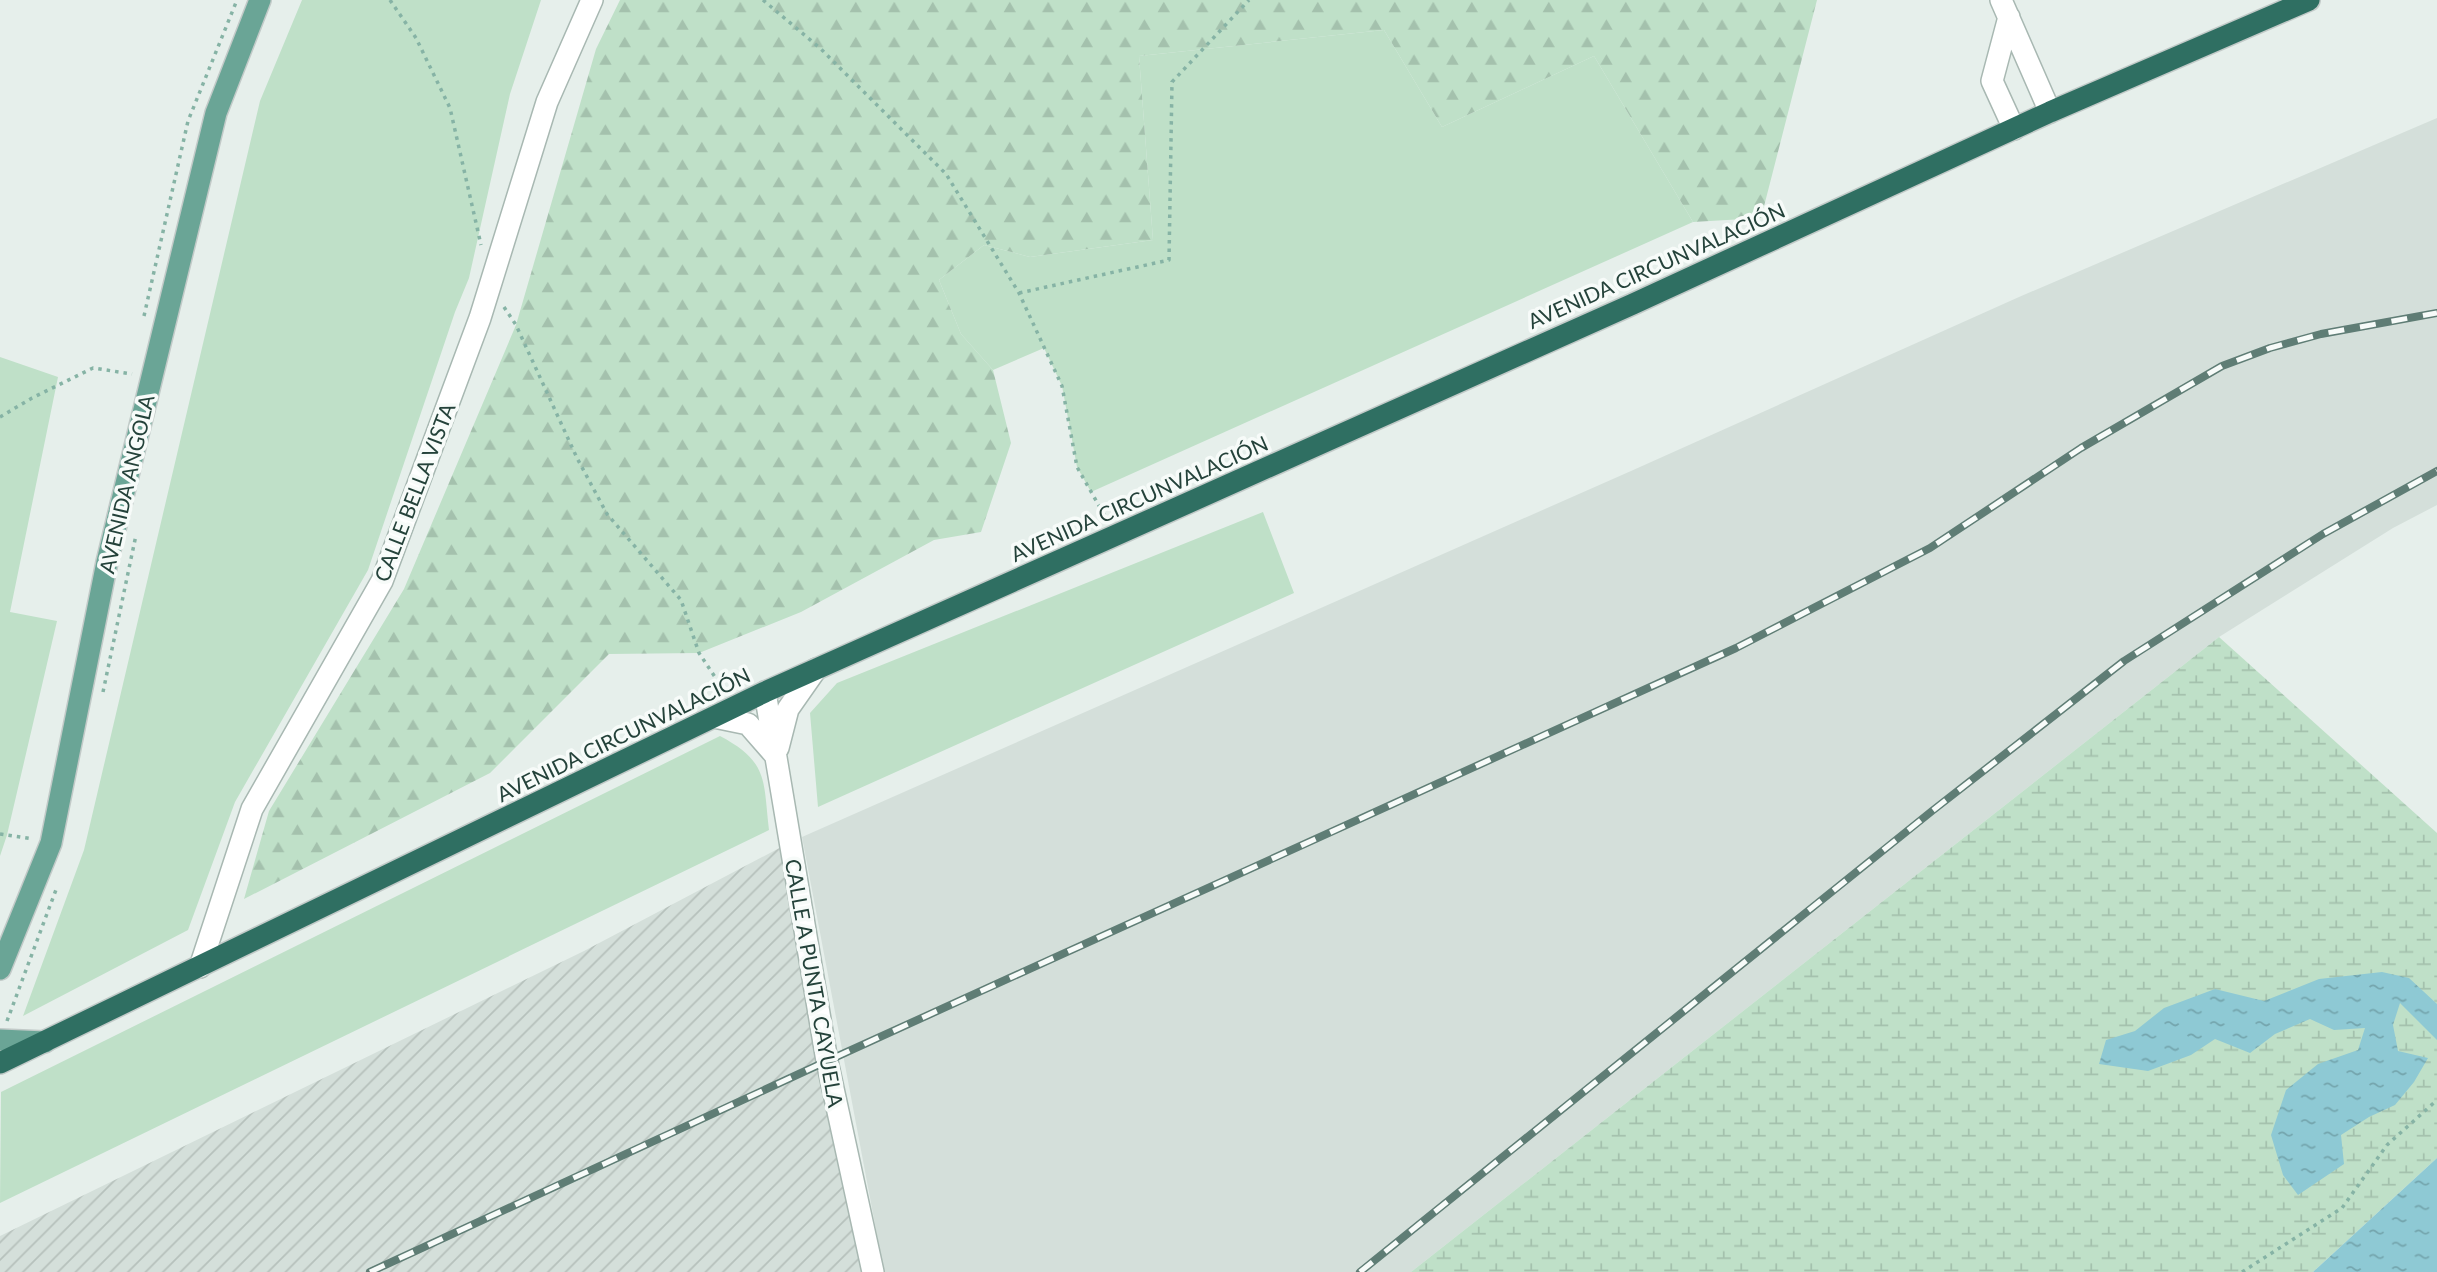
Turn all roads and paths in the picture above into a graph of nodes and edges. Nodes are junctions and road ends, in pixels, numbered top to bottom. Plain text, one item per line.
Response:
1 (260, 0) edge
2 (390, 0) edge
3 (592, 0) edge
4 (763, 0) edge
5 (1249, 0) edge
6 (2309, 0) edge
7 (2005, 9) edge
8 (2050, 112) junction
9 (2014, 129) junction
10 (482, 248) dead end
11 (490, 286) junction
12 (1019, 293) junction
13 (152, 378) junction
14 (0, 417) edge
15 (1116, 535) junction
16 (816, 669) junction
17 (765, 692) junction
18 (735, 707) junction
19 (714, 717) junction
20 (776, 757) junction
21 (0, 834) edge
22 (51, 843) junction
23 (200, 967) junction
24 (0, 969) edge
25 (0, 1040) edge
26 (45, 1042) junction
27 (0, 1063) edge
28 (2437, 1100) edge
29 (873, 1272) edge
30 (2242, 1272) edge

1 - 13 main road, AVENIDA ANGOLA
2 - 10 path
3 - 11 street, CALLE BELLA VISTA
4 - 12 path
5 - 12 path
6 - 8 highway, AVENIDA CIRCUNVALACIÓN
7 - 8 street
7 - 9 street
8 - 9 highway, AVENIDA CIRCUNVALACIÓN
9 - 15 highway, AVENIDA CIRCUNVALACIÓN
11 - 18 path
11 - 23 street, CALLE BELLA VISTA
12 - 15 path
13 - 14 path
13 - 22 main road, AVENIDA ANGOLA
15 - 16 highway, AVENIDA CIRCUNVALACIÓN
16 - 17 highway, AVENIDA CIRCUNVALACIÓN
16 - 20 street
17 - 18 highway, AVENIDA CIRCUNVALACIÓN
17 - 20 street, CALLE A PUNTA CAYUELA
18 - 19 highway, AVENIDA CIRCUNVALACIÓN
19 - 20 street
19 - 23 highway, AVENIDA CIRCUNVALACIÓN
20 - 29 street, CALLE A PUNTA CAYUELA
21 - 22 path
22 - 24 main road, AVENIDA ANGOLA
23 - 26 highway, AVENIDA CIRCUNVALACIÓN
25 - 26 main road
26 - 27 highway, AVENIDA CIRCUNVALACIÓN
28 - 30 path

